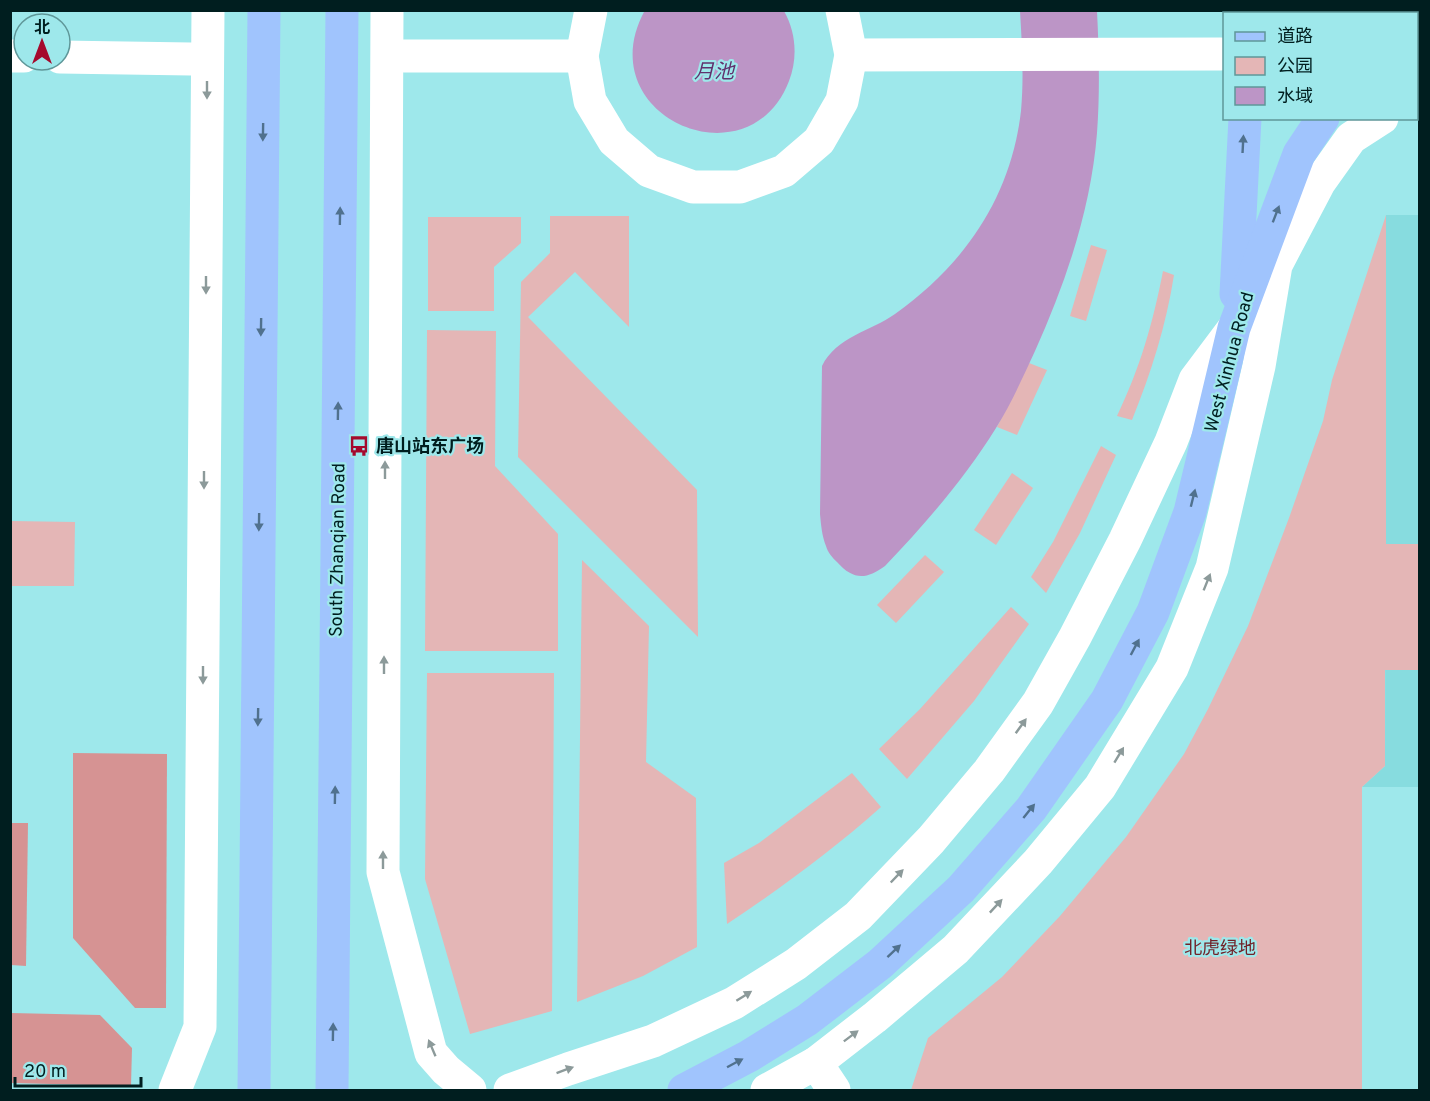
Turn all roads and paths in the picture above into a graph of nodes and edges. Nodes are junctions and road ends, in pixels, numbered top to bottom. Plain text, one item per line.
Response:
1 (208, 10) edge
2 (264, 10) edge
3 (342, 10) edge
4 (387, 10) edge
5 (591, 10) edge
6 (842, 10) edge
7 (1221, 54) dead end
8 (850, 55) junction
9 (404, 56) dead end
10 (582, 56) junction
11 (72, 57) edge
12 (191, 59) dead end
13 (1245, 120) edge
14 (1322, 120) edge
15 (1379, 120) edge
16 (1234, 328) junction
17 (816, 1063) junction
18 (175, 1090) edge
19 (254, 1090) edge
20 (332, 1090) edge
21 (470, 1090) edge
22 (510, 1090) edge
23 (684, 1090) edge
24 (767, 1090) edge
25 (834, 1090) edge

1 -> 18 street
2 -> 19 main road
20 -> 3 main road, South Zhanqian Road
21 -> 4 street
5 - 10 street
6 - 8 street
7 - 8 street
8 - 10 street
9 - 10 street
11 - 12 street
16 -> 13 main road
16 -> 14 main road, West Xinhua Road
17 -> 15 street
22 -> 16 street
23 -> 16 main road, West Xinhua Road
17 - 24 street
17 - 25 street

